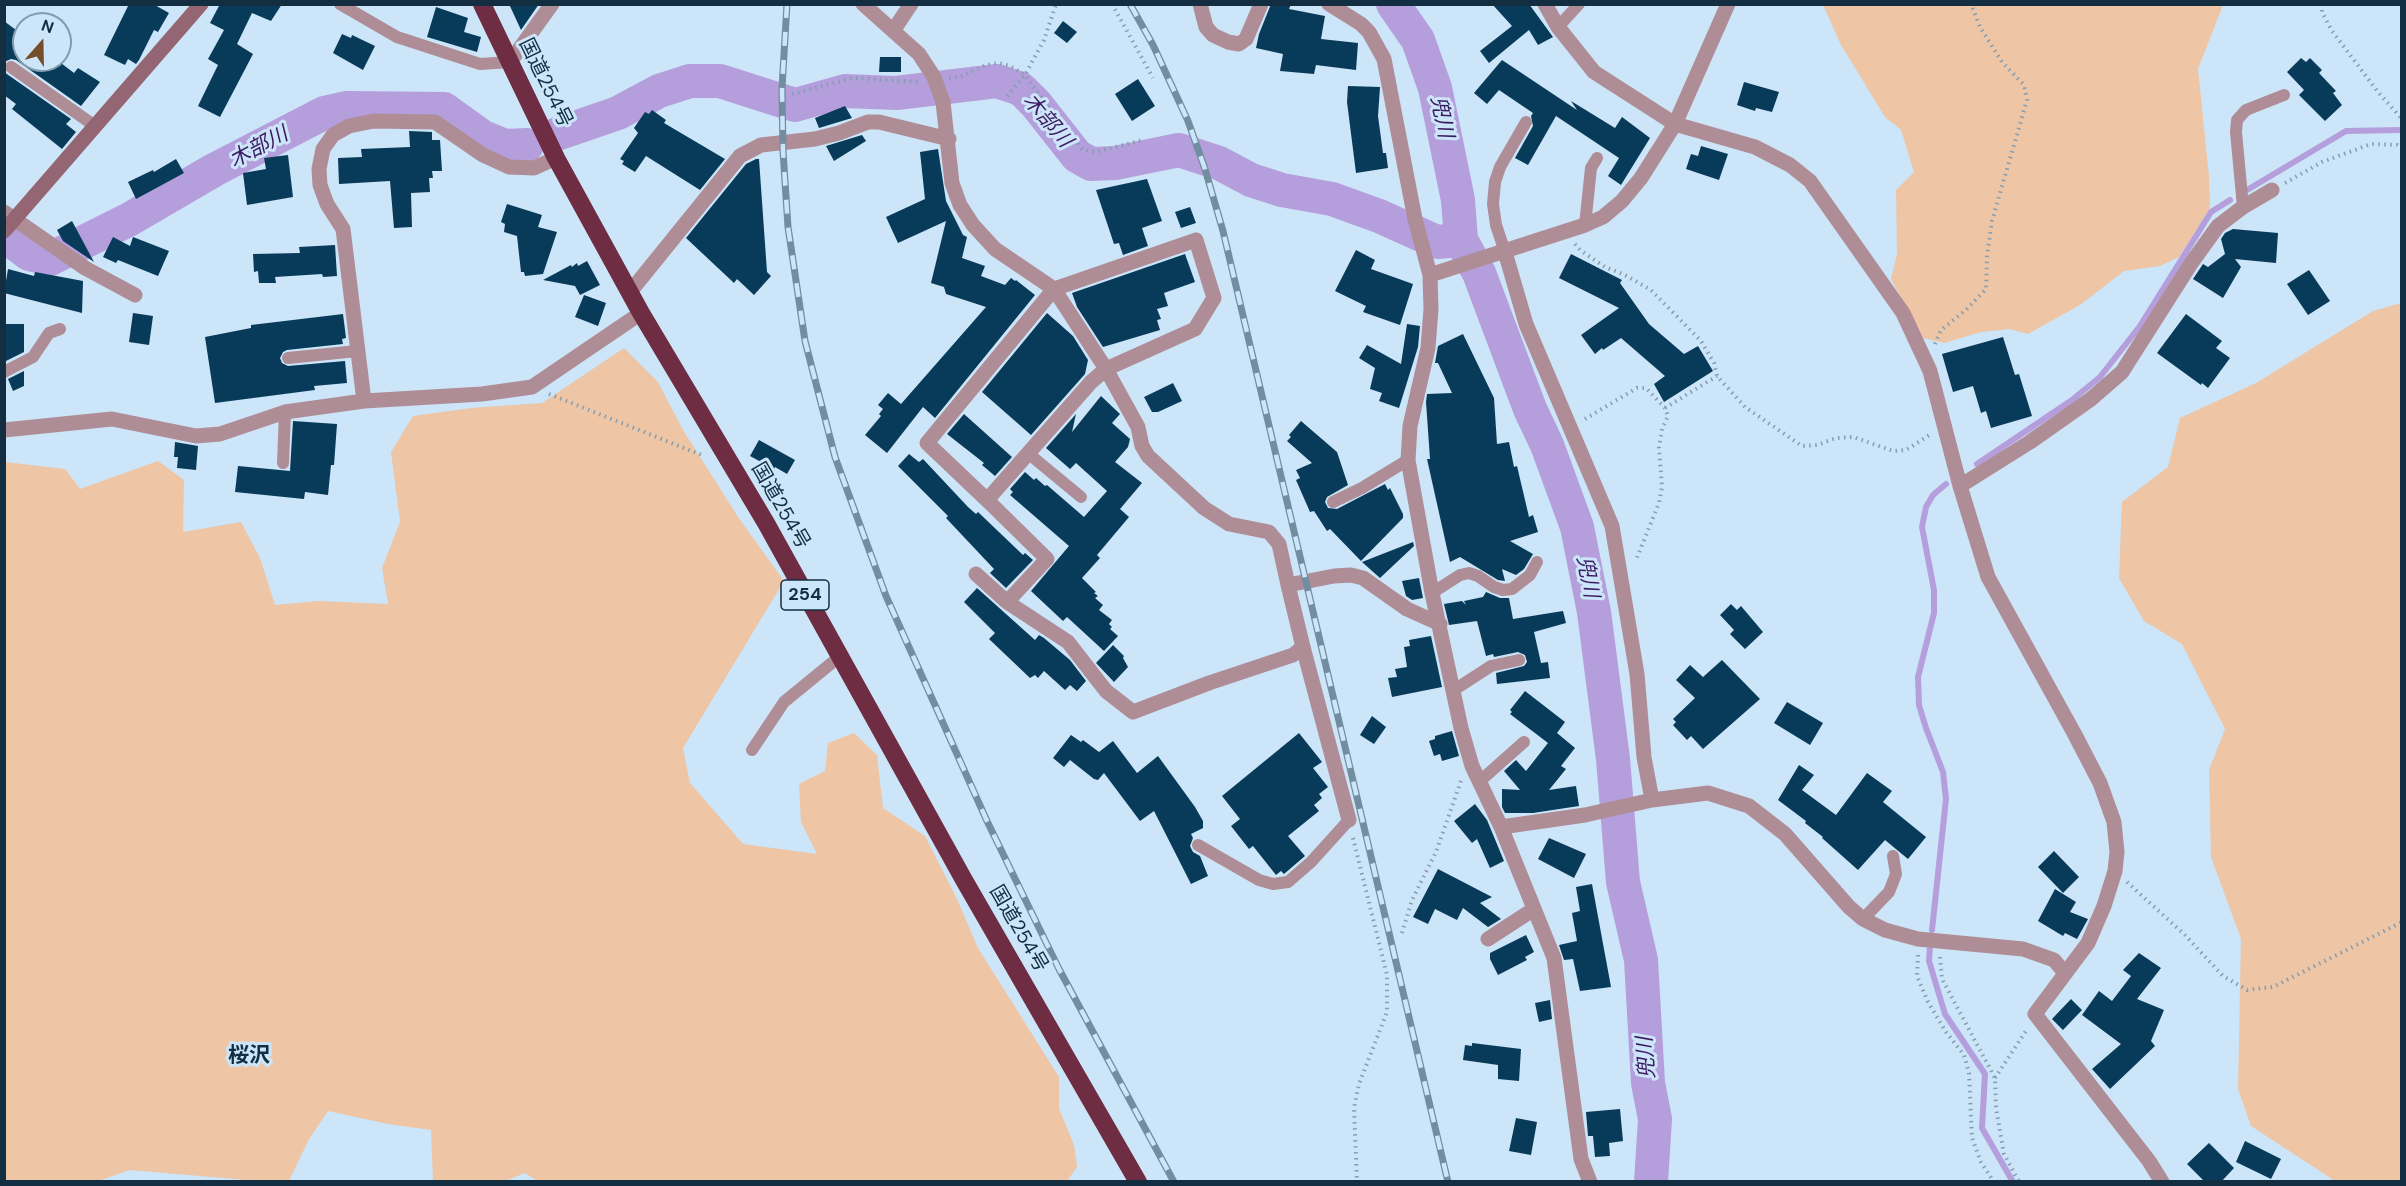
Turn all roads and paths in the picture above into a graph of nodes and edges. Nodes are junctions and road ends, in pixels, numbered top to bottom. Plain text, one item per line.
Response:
1 (201, 4) edge
2 (340, 4) edge
3 (482, 4) edge
4 (552, 4) edge
5 (863, 4) edge
6 (910, 4) edge
7 (1056, 4) edge
8 (1112, 4) edge
9 (1200, 4) edge
10 (1261, 4) edge
11 (1329, 4) edge
12 (1545, 4) edge
13 (1579, 4) edge
14 (1728, 4) edge
15 (1971, 4) edge
16 (2322, 4) edge
17 (1558, 27) junction
18 (893, 31) junction
19 (510, 62) junction
20 (11, 67) dead end
21 (1025, 75) junction
22 (1153, 78) dead end
23 (934, 79) junction
24 (792, 94) dead end
25 (2284, 95) dead end
26 (1007, 96) dead end
27 (2402, 119) edge
28 (1526, 122) dead end
29 (1675, 124) junction
30 (95, 126) junction
31 (949, 139) junction
32 (1143, 140) dead end
33 (2402, 148) edge
34 (556, 158) junction
35 (1597, 158) dead end
36 (2272, 190) joint
37 (2242, 207) junction
38 (8, 221) edge
39 (1585, 225) junction
40 (1566, 232) junction
41 (1500, 254) junction
42 (1434, 274) junction
43 (1054, 289) junction
44 (630, 292) junction
45 (135, 295) dead end
46 (641, 313) junction
47 (60, 329) dead end
48 (357, 351) junction
49 (288, 358) dead end
50 (1926, 364) junction
51 (1106, 369) junction
52 (4, 372) edge
53 (1717, 376) junction
54 (532, 387) junction
55 (364, 401) junction
56 (1665, 408) junction
57 (285, 412) junction
58 (1945, 426) junction
59 (1570, 428) junction
60 (4, 430) edge
61 (1029, 454) junction
62 (1408, 460) junction
63 (283, 463) dead end
64 (731, 466) junction
65 (1960, 486) junction
66 (1081, 497) dead end
67 (987, 500) junction
68 (1333, 502) dead end
69 (1537, 562) dead end
70 (976, 574) dead end
71 (1288, 585) junction
72 (1624, 588) junction
73 (1432, 593) junction
74 (1007, 602) junction
75 (1440, 624) junction
76 (1303, 647) junction
77 (839, 657) junction
78 (1519, 660) dead end
79 (1454, 690) junction
80 (1524, 742) dead end
81 (752, 750) dead end
82 (1472, 766) junction
83 (1480, 781) junction
84 (1646, 802) junction
85 (1349, 820) junction
86 (1501, 827) junction
87 (1198, 845) dead end
88 (1893, 856) dead end
89 (2115, 871) junction
90 (1534, 909) junction
91 (1863, 919) junction
92 (2402, 922) edge
93 (1402, 933) dead end
94 (1488, 939) dead end
95 (1918, 939) junction
96 (1941, 942) junction
97 (2065, 973) junction
98 (2035, 1014) junction
99 (1995, 1078) junction
100 (1138, 1182) edge
101 (1358, 1182) edge
102 (1590, 1182) edge
103 (1994, 1182) edge
104 (2019, 1182) edge
105 (2162, 1182) edge

1 - 30 street
2 - 19 lane
3 - 19 highway, 国道254号 / 254
4 - 19 street
5 - 18 street
6 - 18 street
7 - 21 path
8 - 22 path
9 - 10 street
11 - 42 street
12 - 17 street
13 - 17 lane
14 - 29 street
15 - 50 path
16 - 27 path
17 - 29 street
18 - 23 street
19 - 34 highway, 国道254号 / 254
20 - 30 lane
21 - 23 path
21 - 26 path
21 - 32 path
23 - 24 path
23 - 31 street, bridge
25 - 37 lane
28 - 41 lane
29 - 39 street
29 - 50 street
30 - 38 street
31 - 43 street
31 - 44 street
33 - 36 path
34 - 44 highway, 国道254号 / 254
34 - 48 street
35 - 39 lane
36 - 37 street
37 - 65 street
38 - 45 street
39 - 40 street
40 - 41 street
40 - 53 path
41 - 42 street
41 - 59 street
42 - 62 street
43 - 51 street
43 - 51 street
43 - 67 street
44 - 46 highway, 国道254号 / 254
46 - 54 street
46 - 64 highway, 国道254号 / 254
47 - 52 lane
48 - 49 lane
48 - 55 street
50 - 58 street
51 - 61 street
51 - 71 street
53 - 56 path
53 - 58 path
54 - 55 street
54 - 64 path
55 - 57 street
56 - 59 path
56 - 72 path
57 - 60 street
57 - 63 lane
58 - 65 street
59 - 72 street
61 - 66 lane
61 - 67 street
62 - 68 lane
62 - 73 street
64 - 77 highway, 国道254号 / 254
65 - 89 street
67 - 74 street
69 - 73 lane
70 - 74 street
71 - 75 street
71 - 76 street
72 - 84 street
73 - 75 street
74 - 76 street
75 - 79 street
76 - 85 street
77 - 81 lane
77 - 100 highway, 国道254号 / 254
78 - 79 lane
79 - 82 street
80 - 83 lane
82 - 83 street
82 - 93 path
83 - 86 street
84 - 86 street
84 - 91 street
85 - 87 lane
85 - 101 path
86 - 90 street
88 - 91 lane
89 - 92 path
89 - 97 street
90 - 94 street
90 - 102 street
91 - 95 street
95 - 96 street
95 - 103 path
96 - 97 street
96 - 99 path
97 - 98 street
98 - 99 path
98 - 105 street
99 - 104 path

